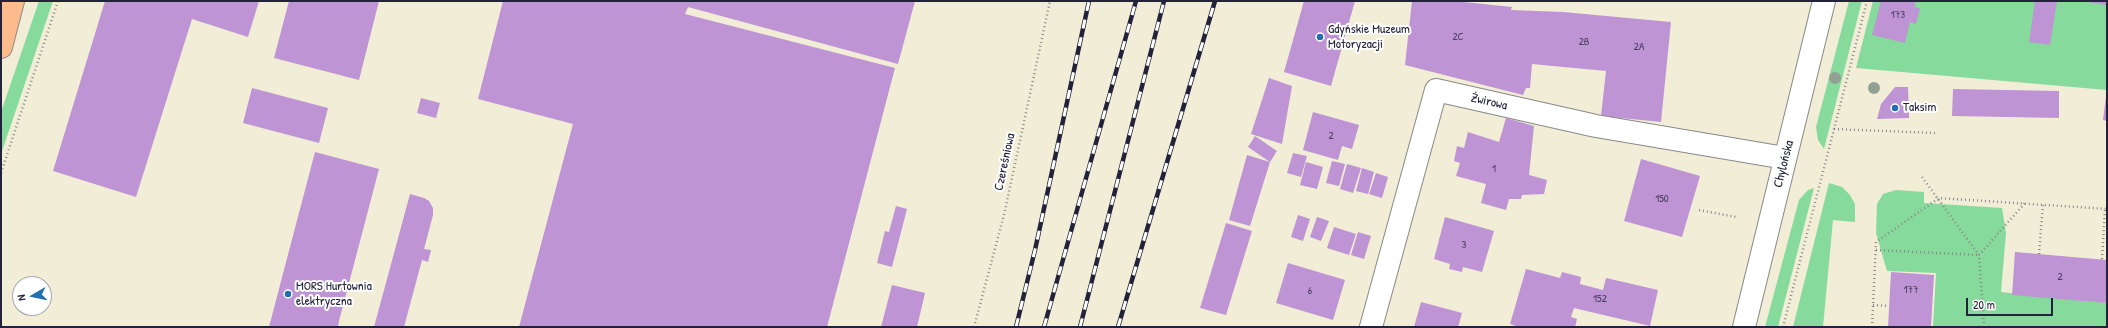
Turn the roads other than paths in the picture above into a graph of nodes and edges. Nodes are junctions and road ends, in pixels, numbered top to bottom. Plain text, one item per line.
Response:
1 (13, 1) edge
2 (1824, 1) edge
3 (1, 47) edge
4 (1785, 158) junction
5 (1371, 327) edge
6 (1744, 327) edge

1 - 3 main road
2 - 4 street, Chylońska
4 - 5 street, Żwirowa
4 - 6 street, Chylońska

